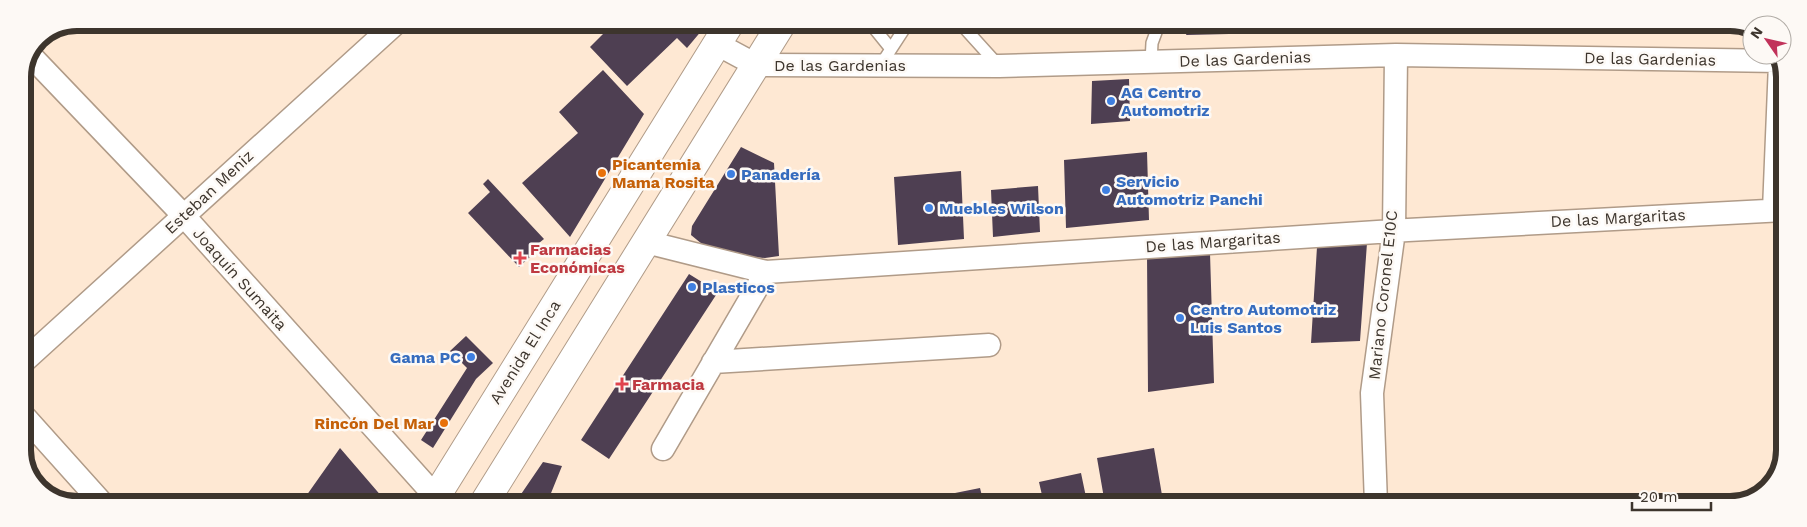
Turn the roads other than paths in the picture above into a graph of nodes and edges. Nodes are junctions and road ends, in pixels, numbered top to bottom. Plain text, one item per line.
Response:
1 (387, 31) edge
2 (777, 31) edge
3 (874, 31) edge
4 (903, 31) edge
5 (966, 31) edge
6 (1156, 31) edge
7 (723, 34) edge
8 (1396, 55) junction
9 (886, 57) junction
10 (35, 60) edge
11 (1742, 61) edge
12 (1151, 62) junction
13 (756, 66) junction
14 (999, 66) junction
15 (1776, 210) edge
16 (184, 216) junction
17 (1394, 231) junction
18 (646, 242) junction
19 (766, 272) junction
20 (989, 345) dead end
21 (31, 355) edge
22 (713, 362) junction
23 (31, 424) edge
24 (663, 449) dead end
25 (96, 496) edge
26 (434, 496) edge
27 (441, 496) edge
28 (488, 496) edge
29 (1376, 496) edge

1 - 16 street, Esteban Meniz
2 - 13 main road
3 - 9 lane
4 - 9 lane
5 - 14 lane
6 - 12 lane
7 - 13 street, De las Gardenias
7 - 27 main road, Avenida El Inca
8 - 11 street, De las Gardenias
8 - 12 street, De las Gardenias
8 - 17 street, Mariano Coronel E10C
9 - 13 street, De las Gardenias
9 - 14 street, De las Gardenias
10 - 16 street, Joaquín Sumaita
12 - 14 street, De las Gardenias
13 - 18 main road
15 - 17 street, De las Margaritas
16 - 21 street, Esteban Meniz
16 - 26 street, Joaquín Sumaita
17 - 19 street, De las Margaritas
17 - 29 street, Mariano Coronel E10C
18 - 19 street, De las Margaritas
18 - 28 main road
19 - 22 street
20 - 22 street
22 - 24 street
23 - 25 street

